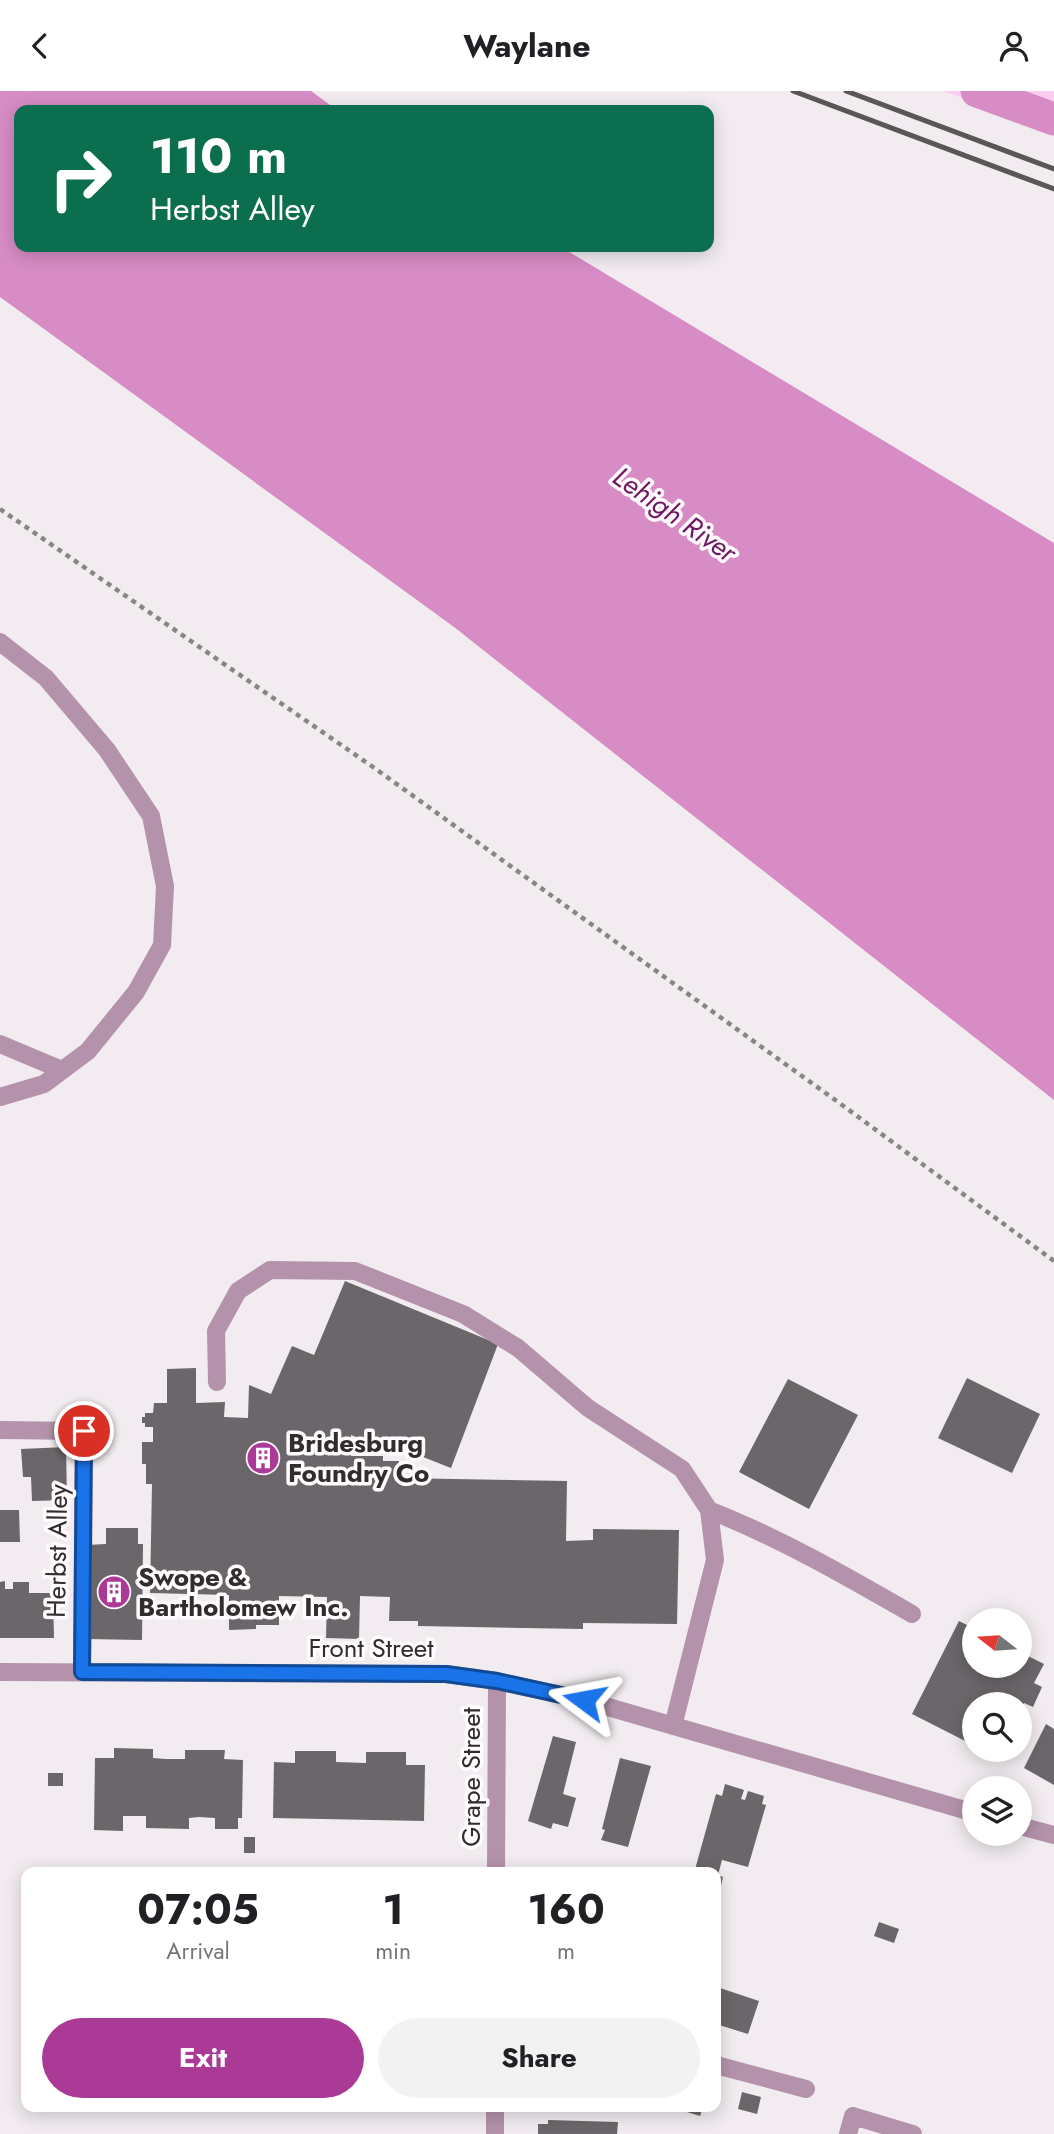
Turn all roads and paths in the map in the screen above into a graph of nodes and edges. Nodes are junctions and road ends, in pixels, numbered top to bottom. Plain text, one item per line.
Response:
1 (0, 509) edge
2 (0, 642) edge
3 (0, 1044) edge
4 (62, 1070) junction
5 (0, 1097) edge
6 (1054, 1262) edge
7 (217, 1382) dead end
8 (0, 1430) edge
9 (709, 1510) junction
10 (912, 1614) dead end
11 (0, 1672) edge
12 (82, 1672) junction
13 (497, 1681) junction
14 (673, 1726) junction
15 (962, 1809) edge
16 (1032, 1829) edge
17 (1054, 1835) edge
18 (496, 1867) edge
19 (721, 2065) edge
20 (806, 2089) dead end
21 (495, 2112) edge
22 (495, 2134) edge
23 (848, 2134) edge
24 (913, 2134) edge

1 - 6 path
2 - 4 street
3 - 4 street
4 - 5 street
7 - 9 street
8 - 12 street, Herbst Alley
9 - 10 street
9 - 14 street
11 - 12 street, Front Street
12 - 13 street, Front Street
13 - 14 street, Front Street
13 - 18 street, Grape Street
14 - 15 street, Front Street
16 - 17 street
19 - 20 street
21 - 22 street
23 - 24 street

